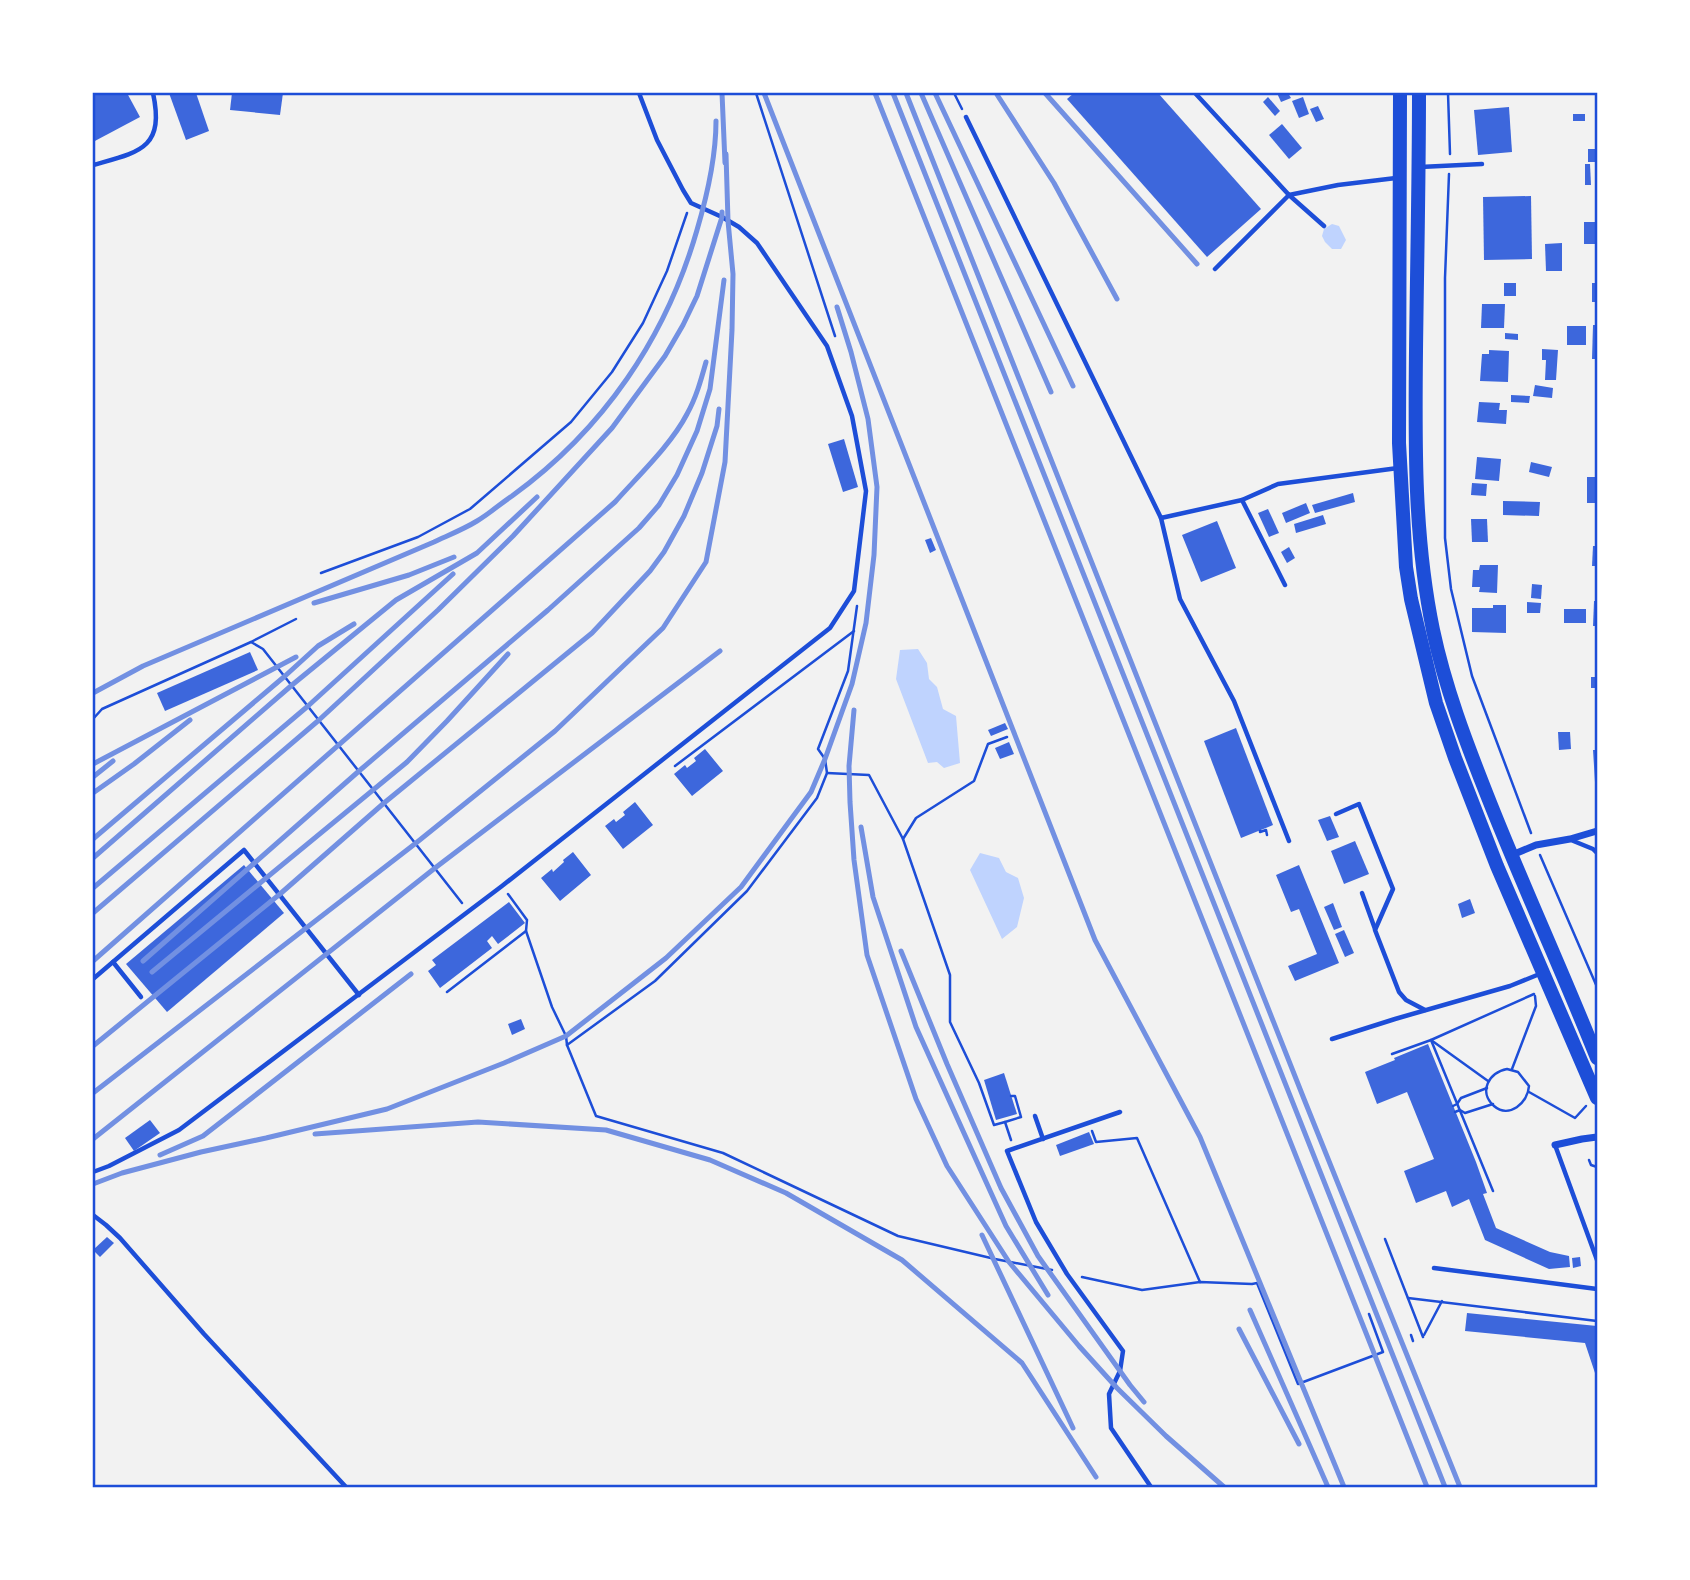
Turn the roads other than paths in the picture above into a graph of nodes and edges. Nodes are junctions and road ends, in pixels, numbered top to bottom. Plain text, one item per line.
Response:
1 (153, 93) edge
2 (639, 93) edge
3 (1195, 93) edge
4 (1400, 93) edge
5 (1419, 93) edge
6 (966, 117) road end
7 (1482, 164) dead end
8 (93, 165) edge
9 (1419, 167) junction
10 (1400, 177) junction
11 (1289, 195) junction
12 (1324, 226) dead end
13 (1215, 268) dead end
14 (1400, 468) junction
15 (1242, 500) junction
16 (1161, 518) junction
17 (1284, 585) dead end
18 (1336, 814) dead end
19 (1597, 831) edge
20 (1570, 839) junction
21 (1289, 841) dead end
22 (1597, 853) edge
23 (1511, 856) junction
24 (1362, 893) dead end
25 (1376, 930) junction
26 (113, 962) junction
27 (1543, 972) junction
28 (93, 979) edge
29 (359, 995) junction
30 (141, 997) dead end
31 (1425, 1010) junction
32 (1332, 1039) dead end
33 (1597, 1058) edge
34 (1593, 1100) edge
35 (1120, 1112) dead end
36 (1035, 1116) dead end
37 (1597, 1137) edge
38 (1043, 1139) junction
39 (1555, 1145) joint
40 (93, 1172) edge
41 (93, 1215) edge
42 (1597, 1260) edge
43 (1434, 1268) dead end
44 (1597, 1289) edge
45 (346, 1487) edge
46 (1151, 1487) edge

1 - 8 lane
2 - 29 lane
3 - 11 lane
4 - 10 highway
5 - 9 highway
6 - 16 lane
7 - 9 lane
9 - 23 highway
10 - 11 lane
10 - 14 highway
11 - 12 lane
11 - 13 lane
14 - 15 lane
14 - 27 highway
15 - 16 lane
15 - 17 lane
16 - 21 lane
18 - 25 lane
19 - 20 street
20 - 22 lane
20 - 23 street
23 - 33 highway
24 - 25 lane
25 - 31 lane
26 - 28 lane
26 - 29 lane
26 - 30 lane
27 - 31 lane
27 - 34 highway
29 - 40 lane
31 - 32 lane
35 - 38 lane
36 - 38 lane
37 - 39 street
38 - 46 lane
39 - 42 lane
41 - 45 lane
43 - 44 lane

